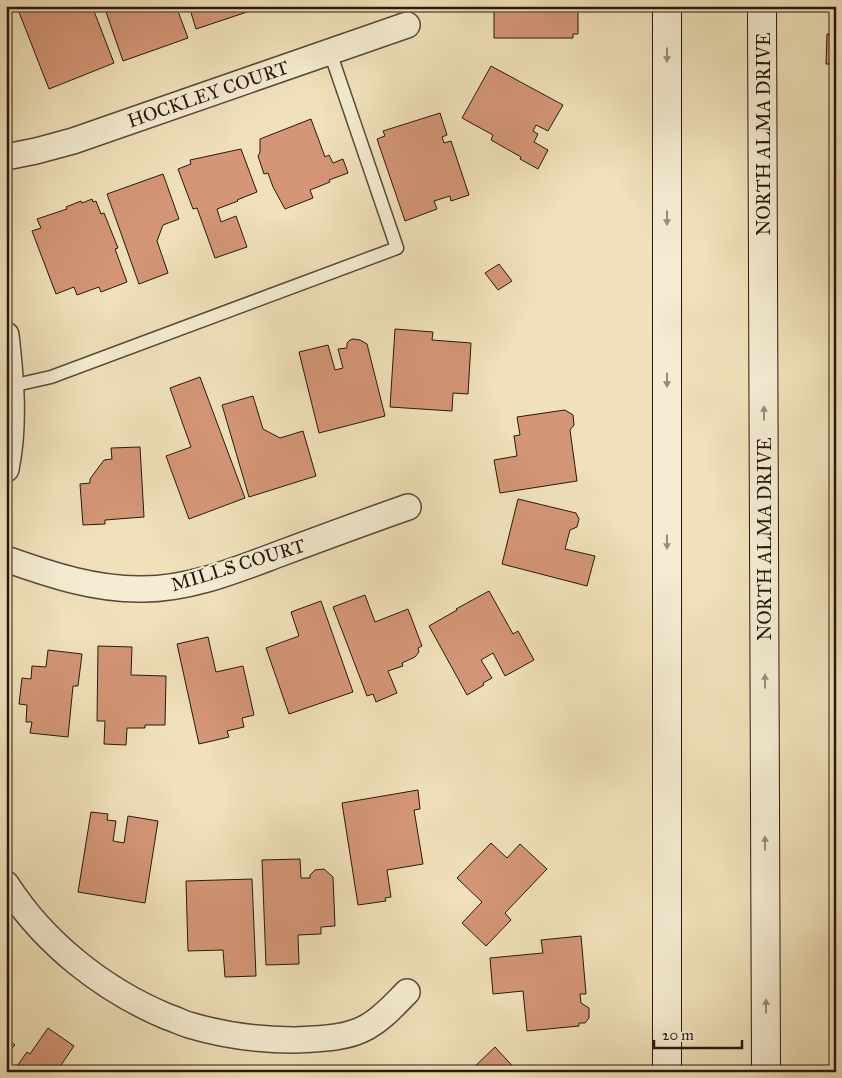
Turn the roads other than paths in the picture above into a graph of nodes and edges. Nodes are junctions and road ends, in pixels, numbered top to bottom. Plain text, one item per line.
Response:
1 (667, 6) edge
2 (762, 6) edge
3 (407, 25) dead end
4 (330, 52) junction
5 (6, 157) edge
6 (6, 335) edge
7 (11, 386) junction
8 (6, 469) edge
9 (408, 506) dead end
10 (6, 559) edge
11 (6, 884) edge
12 (407, 992) dead end
13 (667, 1072) edge
14 (766, 1072) edge

1 -> 13 main road
14 -> 2 main road, NORTH ALMA DRIVE
3 - 4 street, HOCKLEY COURT
4 - 5 street, HOCKLEY COURT
4 - 7 lane
6 - 7 street
7 - 8 street
9 - 10 street, MILLS COURT
11 - 12 street

